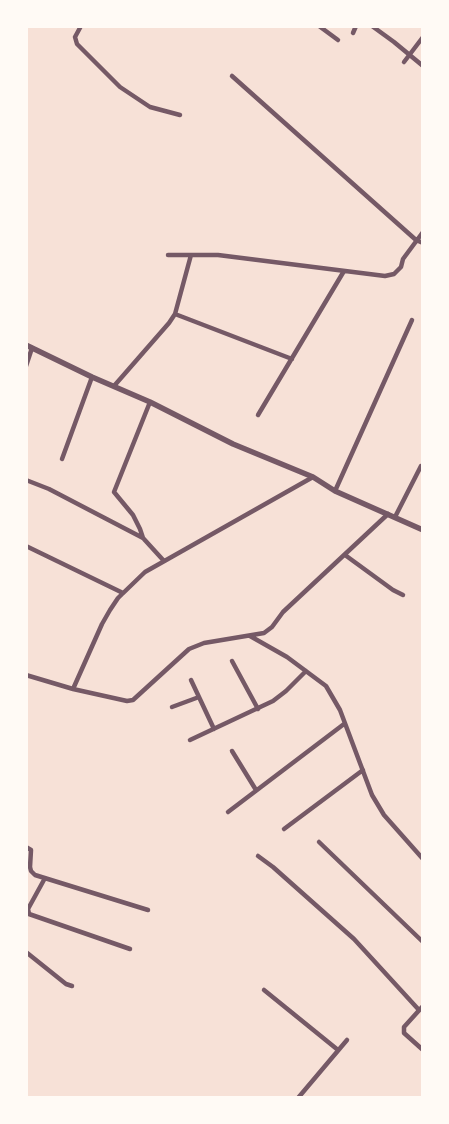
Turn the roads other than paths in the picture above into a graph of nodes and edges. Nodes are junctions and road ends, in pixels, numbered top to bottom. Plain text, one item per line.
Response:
1 (81, 26) edge
2 (319, 26) edge
3 (356, 26) edge
4 (372, 26) edge
5 (352, 33) dead end
6 (423, 37) edge
7 (338, 40) dead end
8 (410, 55) junction
9 (404, 62) dead end
10 (423, 66) edge
11 (232, 76) dead end
12 (180, 115) dead end
13 (423, 232) edge
14 (416, 240) junction
15 (423, 243) edge
16 (168, 255) dead end
17 (191, 255) junction
18 (344, 271) junction
19 (174, 314) junction
20 (412, 320) dead end
21 (29, 347) edge
22 (292, 359) junction
23 (26, 366) edge
24 (92, 377) junction
25 (114, 386) junction
26 (150, 402) junction
27 (258, 415) dead end
28 (62, 459) dead end
29 (423, 467) edge
30 (313, 477) junction
31 (26, 480) edge
32 (335, 491) junction
33 (388, 514) junction
34 (395, 517) junction
35 (423, 530) edge
36 (142, 538) junction
37 (26, 546) edge
38 (344, 555) junction
39 (164, 561) junction
40 (123, 593) junction
41 (403, 595) dead end
42 (250, 636) junction
43 (232, 661) dead end
44 (306, 671) junction
45 (26, 675) edge
46 (191, 680) dead end
47 (73, 689) junction
48 (199, 697) junction
49 (172, 707) dead end
50 (258, 709) junction
51 (344, 724) junction
52 (214, 729) junction
53 (190, 740) dead end
54 (232, 751) dead end
55 (363, 770) junction
56 (256, 790) junction
57 (228, 812) dead end
58 (284, 829) dead end
59 (319, 842) dead end
60 (26, 847) edge
61 (258, 856) dead end
62 (423, 859) edge
63 (45, 878) junction
64 (148, 910) dead end
65 (423, 942) edge
66 (130, 949) dead end
67 (26, 952) edge
68 (72, 986) dead end
69 (264, 990) dead end
70 (421, 1008) edge
71 (347, 1040) dead end
72 (338, 1050) junction
73 (423, 1050) edge
74 (298, 1098) edge

1 - 12 street
2 - 7 street
3 - 5 street
4 - 8 street
6 - 8 street
8 - 9 street
8 - 10 street
11 - 14 street
13 - 14 street
14 - 15 street
14 - 18 street
16 - 17 street
17 - 18 street
17 - 19 street
18 - 22 street
19 - 22 street
19 - 25 street
20 - 32 street
21 - 23 street
21 - 24 street
22 - 27 street
24 - 25 street
24 - 28 street
25 - 26 street
26 - 30 street
26 - 36 street
29 - 34 street
30 - 32 street
30 - 39 street
31 - 36 street
32 - 33 street
33 - 34 street
33 - 38 street
34 - 35 street
36 - 39 street
37 - 40 street
38 - 41 street
38 - 42 street
39 - 40 street
40 - 47 street
42 - 44 street
42 - 47 street
43 - 50 street
44 - 50 street
44 - 51 street
45 - 47 street
46 - 48 street
48 - 49 street
48 - 52 street
50 - 52 street
51 - 55 street
51 - 56 street
52 - 53 street
54 - 56 street
55 - 58 street
55 - 62 street
56 - 57 street
59 - 65 street
60 - 63 street
61 - 70 street
63 - 64 street
63 - 66 street
67 - 68 street
69 - 72 street
70 - 73 street
71 - 72 street
72 - 74 street

